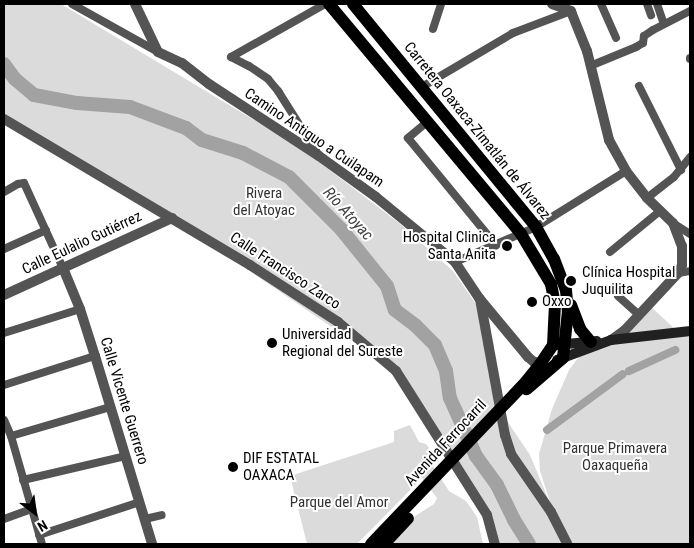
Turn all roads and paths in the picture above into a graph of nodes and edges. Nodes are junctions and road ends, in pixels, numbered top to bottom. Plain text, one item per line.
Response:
1 (72, 4) edge
2 (135, 4) edge
3 (325, 4) edge
4 (329, 4) edge
5 (352, 4) edge
6 (441, 4) edge
7 (552, 4) edge
8 (601, 4) edge
9 (647, 4) edge
10 (657, 4) edge
11 (569, 6) edge
12 (690, 11) edge
13 (651, 15) dead end
14 (664, 24) junction
15 (433, 29) dead end
16 (616, 38) dead end
17 (158, 52) junction
18 (590, 66) junction
19 (639, 86) dead end
20 (420, 88) junction
21 (4, 120) edge
22 (427, 122) junction
23 (319, 156) junction
24 (690, 157) edge
25 (680, 170) junction
26 (626, 171) junction
27 (4, 192) edge
28 (647, 198) junction
29 (660, 211) junction
30 (172, 218) junction
31 (673, 223) junction
32 (536, 227) junction
33 (46, 230) junction
34 (521, 234) junction
35 (690, 234) edge
36 (496, 245) junction
37 (4, 249) edge
38 (610, 252) dead end
39 (455, 262) junction
40 (63, 268) junction
41 (690, 271) edge
42 (678, 273) junction
43 (566, 290) junction
44 (4, 295) edge
45 (618, 296) dead end
46 (480, 298) junction
47 (80, 309) junction
48 (639, 315) junction
49 (690, 331) edge
50 (4, 333) edge
51 (611, 340) junction
52 (591, 342) junction
53 (560, 345) junction
54 (95, 356) junction
55 (563, 358) junction
56 (541, 363) junction
57 (4, 385) edge
58 (525, 387) junction
59 (110, 407) junction
60 (4, 420) edge
61 (11, 436) junction
62 (125, 456) junction
63 (23, 480) junction
64 (426, 494) junction
65 (140, 502) junction
66 (32, 510) junction
67 (162, 514) dead end
68 (4, 519) edge
69 (145, 520) junction
70 (39, 535) junction
71 (388, 542) edge
72 (42, 544) edge
73 (152, 544) edge
74 (372, 544) edge
75 (495, 544) edge
76 (567, 544) edge

1 - 17 street
2 - 17 street
3 - 23 street
4 - 22 main road, Carretera Oaxaca-Zimatlán de Álvarez
5 - 20 main road, Carretera Oaxaca-Zimatlán de Álvarez
6 - 15 street
7 - 11 street
8 - 16 street
9 - 13 street
10 - 14 street
11 - 18 street
11 - 20 street
12 - 14 street
14 - 18 street
17 - 23 street, Camino Antiguo a Cuilapam
18 - 26 street
19 - 25 street
20 - 32 main road, Carretera Oaxaca-Zimatlán de Álvarez
21 - 30 street, Calle Francisco Zarco
22 - 34 main road, Carretera Oaxaca-Zimatlán de Álvarez
22 - 36 street
23 - 39 street, Camino Antiguo a Cuilapam
24 - 25 street
25 - 28 street
26 - 28 street
26 - 32 street
27 - 33 street
28 - 29 street
29 - 31 street
29 - 38 street
30 - 40 street, Calle Eulalio Gutiérrez
30 - 75 street, Calle Francisco Zarco
31 - 35 street
31 - 42 street
32 - 34 street
32 - 43 main road, Carretera Oaxaca-Zimatlán de Álvarez
33 - 37 street
33 - 40 street
34 - 36 street
34 - 53 main road, Carretera Oaxaca-Zimatlán de Álvarez
36 - 39 street
39 - 46 street, Camino Antiguo a Cuilapam
40 - 44 street, Calle Eulalio Gutiérrez
40 - 47 street, Calle Vicente Guerrero
41 - 42 street
42 - 48 street
43 - 52 main road
43 - 53 main road, Carretera Oaxaca-Zimatlán de Álvarez
45 - 48 street
46 - 56 street, Camino Antiguo a Cuilapam
46 - 76 street
47 - 50 street
47 - 54 street, Calle Vicente Guerrero
48 - 51 street
49 - 51 main road
51 - 52 main road
51 - 55 main road
52 - 53 main road
53 - 55 main road, Carretera Oaxaca-Zimatlán de Álvarez
53 - 56 main road
54 - 57 street
54 - 59 street, Calle Vicente Guerrero
55 - 56 main road
55 - 58 main road
56 - 58 main road
58 - 64 main road, Avenida Ferrocarril
59 - 61 street
59 - 62 street, Calle Vicente Guerrero
60 - 61 street
61 - 63 street
62 - 63 street
62 - 65 street, Calle Vicente Guerrero
63 - 66 street
64 - 71 main road, Avenida Ferrocarril
64 - 74 main road, Avenida Ferrocarril
65 - 69 street, Calle Vicente Guerrero
65 - 70 street
66 - 68 street
66 - 70 street
67 - 69 street
69 - 73 street, Calle Vicente Guerrero
70 - 72 street

